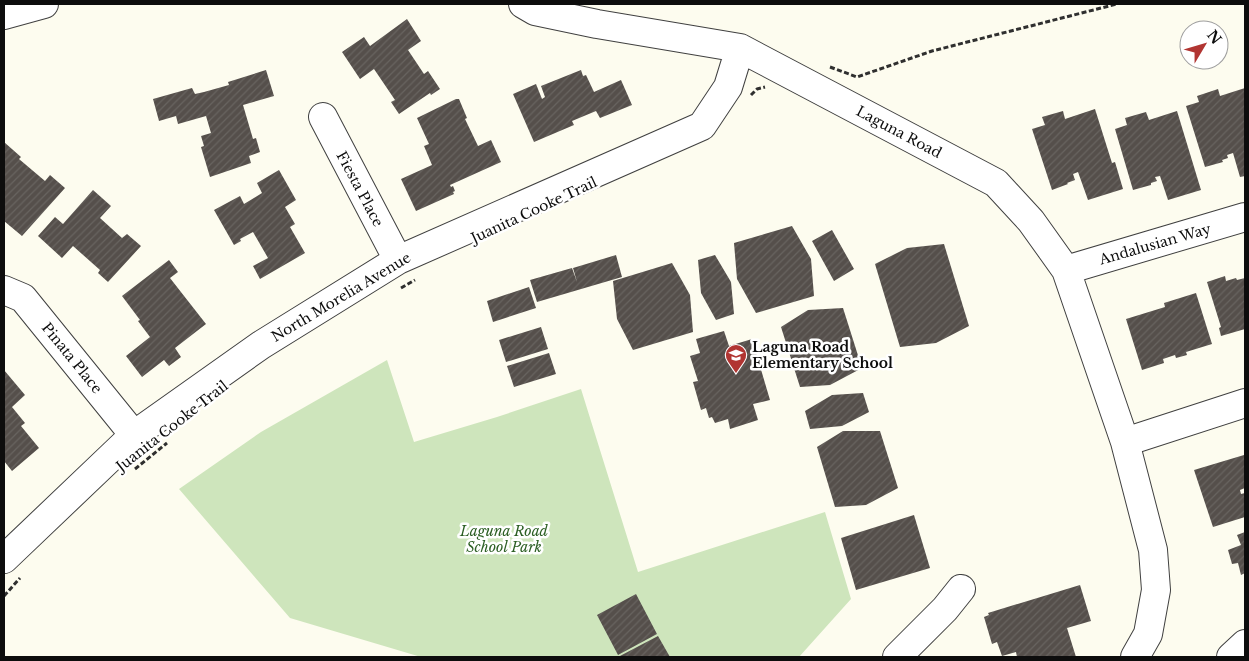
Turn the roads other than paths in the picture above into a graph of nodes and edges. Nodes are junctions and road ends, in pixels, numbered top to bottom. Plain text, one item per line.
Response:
1 (44, 4) edge
2 (523, 4) edge
3 (599, 14) edge
4 (4, 15) edge
5 (740, 48) junction
6 (323, 117) dead end
7 (1245, 218) edge
8 (398, 260) junction
9 (1066, 270) junction
10 (4, 290) edge
11 (1245, 403) edge
12 (134, 435) junction
13 (1125, 442) junction
14 (12, 568) edge
15 (961, 589) dead end
16 (1245, 644) edge
17 (897, 657) edge
18 (1135, 657) edge
19 (1231, 657) edge

1 - 4 street
2 - 3 street, Laguna Road
3 - 5 street, Laguna Road
5 - 8 street, North Morelia Avenue
5 - 9 street, Laguna Road
6 - 8 street, Fiesta Place
7 - 9 street, Andalusian Way
8 - 12 street, North Morelia Avenue
9 - 13 street, Laguna Road
10 - 12 street, Pinata Place
11 - 13 street
12 - 14 street, North Morelia Avenue
13 - 18 street, Laguna Road
15 - 17 street
16 - 19 street

